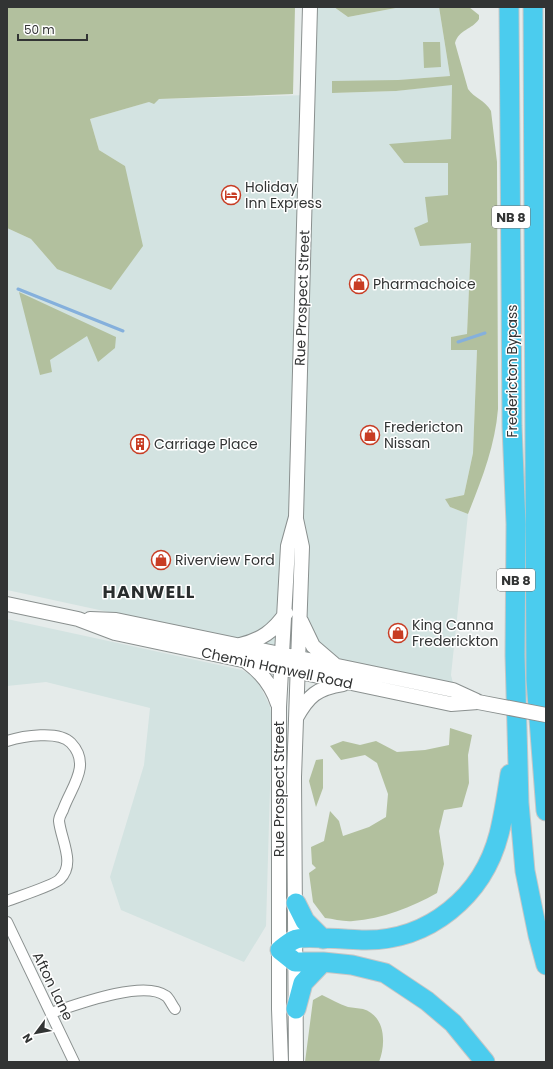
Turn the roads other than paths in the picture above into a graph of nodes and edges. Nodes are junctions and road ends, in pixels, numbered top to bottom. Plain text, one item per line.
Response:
1 (310, 7) edge
2 (509, 7) edge
3 (533, 7) edge
4 (534, 63) junction
5 (546, 243) edge
6 (296, 517) junction
7 (7, 604) edge
8 (286, 613) junction
9 (300, 617) junction
10 (78, 619) junction
11 (546, 642) edge
12 (240, 646) junction
13 (243, 660) junction
14 (283, 662) junction
15 (297, 665) junction
16 (337, 666) junction
17 (536, 680) junction
18 (348, 684) junction
19 (478, 702) junction
20 (279, 708) junction
21 (546, 715) edge
22 (296, 718) junction
23 (516, 735) junction
24 (7, 741) edge
25 (546, 811) edge
26 (7, 901) edge
27 (296, 903) junction
28 (7, 922) edge
29 (296, 938) junction
30 (323, 938) junction
31 (280, 950) junction
32 (295, 962) junction
33 (323, 962) junction
34 (546, 965) edge
35 (175, 1009) dead end
36 (296, 1009) junction
37 (51, 1013) junction
38 (74, 1062) edge
39 (282, 1062) edge
40 (296, 1062) edge
41 (485, 1062) edge

1 - 6 main road, Rue Prospect Street
2 - 23 highway, Fredericton Bypass / NB 8
3 - 4 highway, Fredericton Bypass / NB 8
4 - 5 highway
4 - 17 highway, Fredericton Bypass / NB 8
6 - 8 main road, Rue Prospect Street
6 - 9 main road, Rue Prospect Street
7 - 10 main road, Chemin Hanwell Road
8 - 12 main road
8 - 14 main road, Rue Prospect Street
9 - 15 main road, Rue Prospect Street
9 - 16 main road
10 - 12 main road, Chemin Hanwell Road
10 - 13 main road, Chemin Hanwell Road
11 - 17 highway
12 - 14 main road, Chemin Hanwell Road
13 - 14 main road, Chemin Hanwell Road
13 - 20 main road
14 - 15 main road, Chemin Hanwell Road
14 - 20 main road, Rue Prospect Street
15 - 16 main road, Chemin Hanwell Road
15 - 18 main road, Chemin Hanwell Road
15 - 22 main road, Rue Prospect Street
16 - 19 main road, Chemin Hanwell Road
17 - 25 highway, NB 8
18 - 19 main road, Chemin Hanwell Road
18 - 22 main road
19 - 21 main road, Chemin Hanwell Road, bridge
20 - 31 main road, Rue Prospect Street
22 - 27 main road, Rue Prospect Street
23 - 30 highway
23 - 34 highway, NB 8
24 - 26 street
27 - 29 main road, Rue Prospect Street
27 - 30 highway
28 - 37 street, Afton Lane
29 - 30 highway
29 - 31 highway
29 - 32 main road, Rue Prospect Street
31 - 32 highway
31 - 39 main road, Rue Prospect Street
32 - 33 highway
32 - 36 main road, Rue Prospect Street
33 - 36 highway
33 - 41 highway
35 - 37 street
36 - 40 main road, Rue Prospect Street
37 - 38 street, Afton Lane

